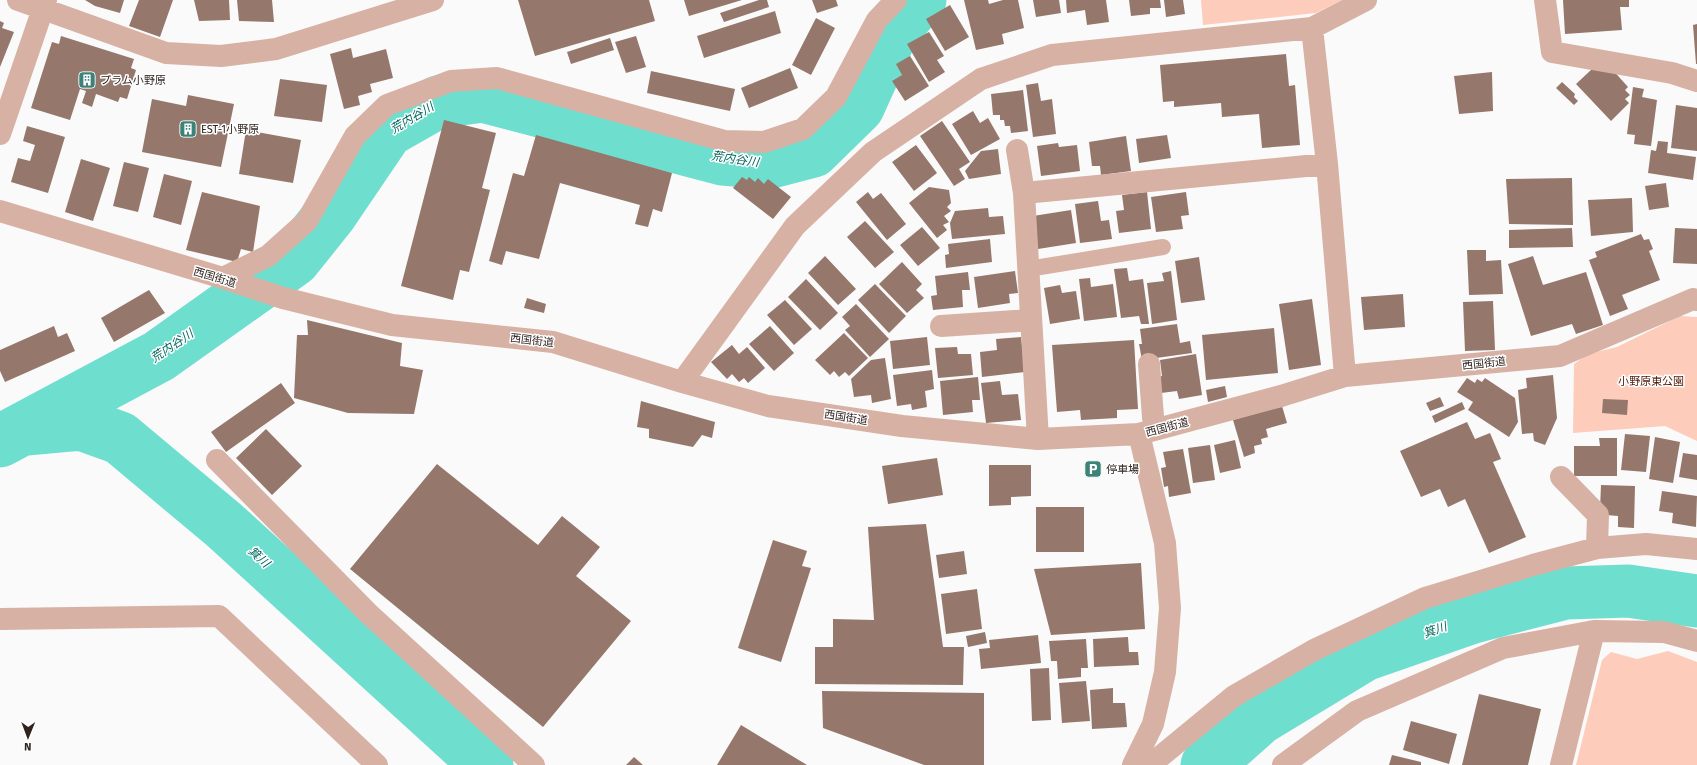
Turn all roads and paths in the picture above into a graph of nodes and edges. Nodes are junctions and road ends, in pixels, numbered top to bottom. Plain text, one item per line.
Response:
1 (18, 0) edge
2 (433, 0) edge
3 (896, 0) edge
4 (1366, 0) edge
5 (1544, 0) edge
6 (44, 5) edge
7 (1312, 28) junction
8 (1697, 81) edge
9 (0, 134) edge
10 (1017, 150) dead end
11 (1327, 164) junction
12 (1024, 193) junction
13 (0, 211) edge
14 (1163, 247) dead end
15 (1028, 270) junction
16 (223, 278) junction
17 (1697, 300) edge
18 (1032, 320) junction
19 (941, 326) dead end
20 (1149, 364) dead end
21 (1345, 376) junction
22 (682, 382) junction
23 (1147, 432) junction
24 (1038, 439) junction
25 (217, 460) dead end
26 (1561, 477) dead end
27 (1597, 548) junction
28 (1697, 549) edge
29 (0, 619) edge
30 (1594, 631) junction
31 (1697, 641) edge
32 (377, 765) edge
33 (534, 765) edge
34 (1133, 765) edge
35 (1150, 765) edge
36 (1283, 765) edge
37 (1561, 765) edge

1 - 6 street
2 - 6 street
3 - 16 street
4 - 7 street
5 - 8 street
6 - 9 street
7 - 11 street
7 - 22 street
10 - 12 street
11 - 12 street
11 - 21 street
12 - 15 street
13 - 16 street, 西国街道
14 - 15 lane
15 - 18 street
16 - 22 street, 西国街道
17 - 21 street, 西国街道
18 - 19 street
18 - 24 street
20 - 23 street
21 - 23 street, 西国街道
22 - 24 street, 西国街道
23 - 24 street, 西国街道
23 - 34 street
25 - 33 street
26 - 27 street
27 - 28 street
27 - 35 street
29 - 32 street
30 - 31 street
30 - 36 street
30 - 37 street

